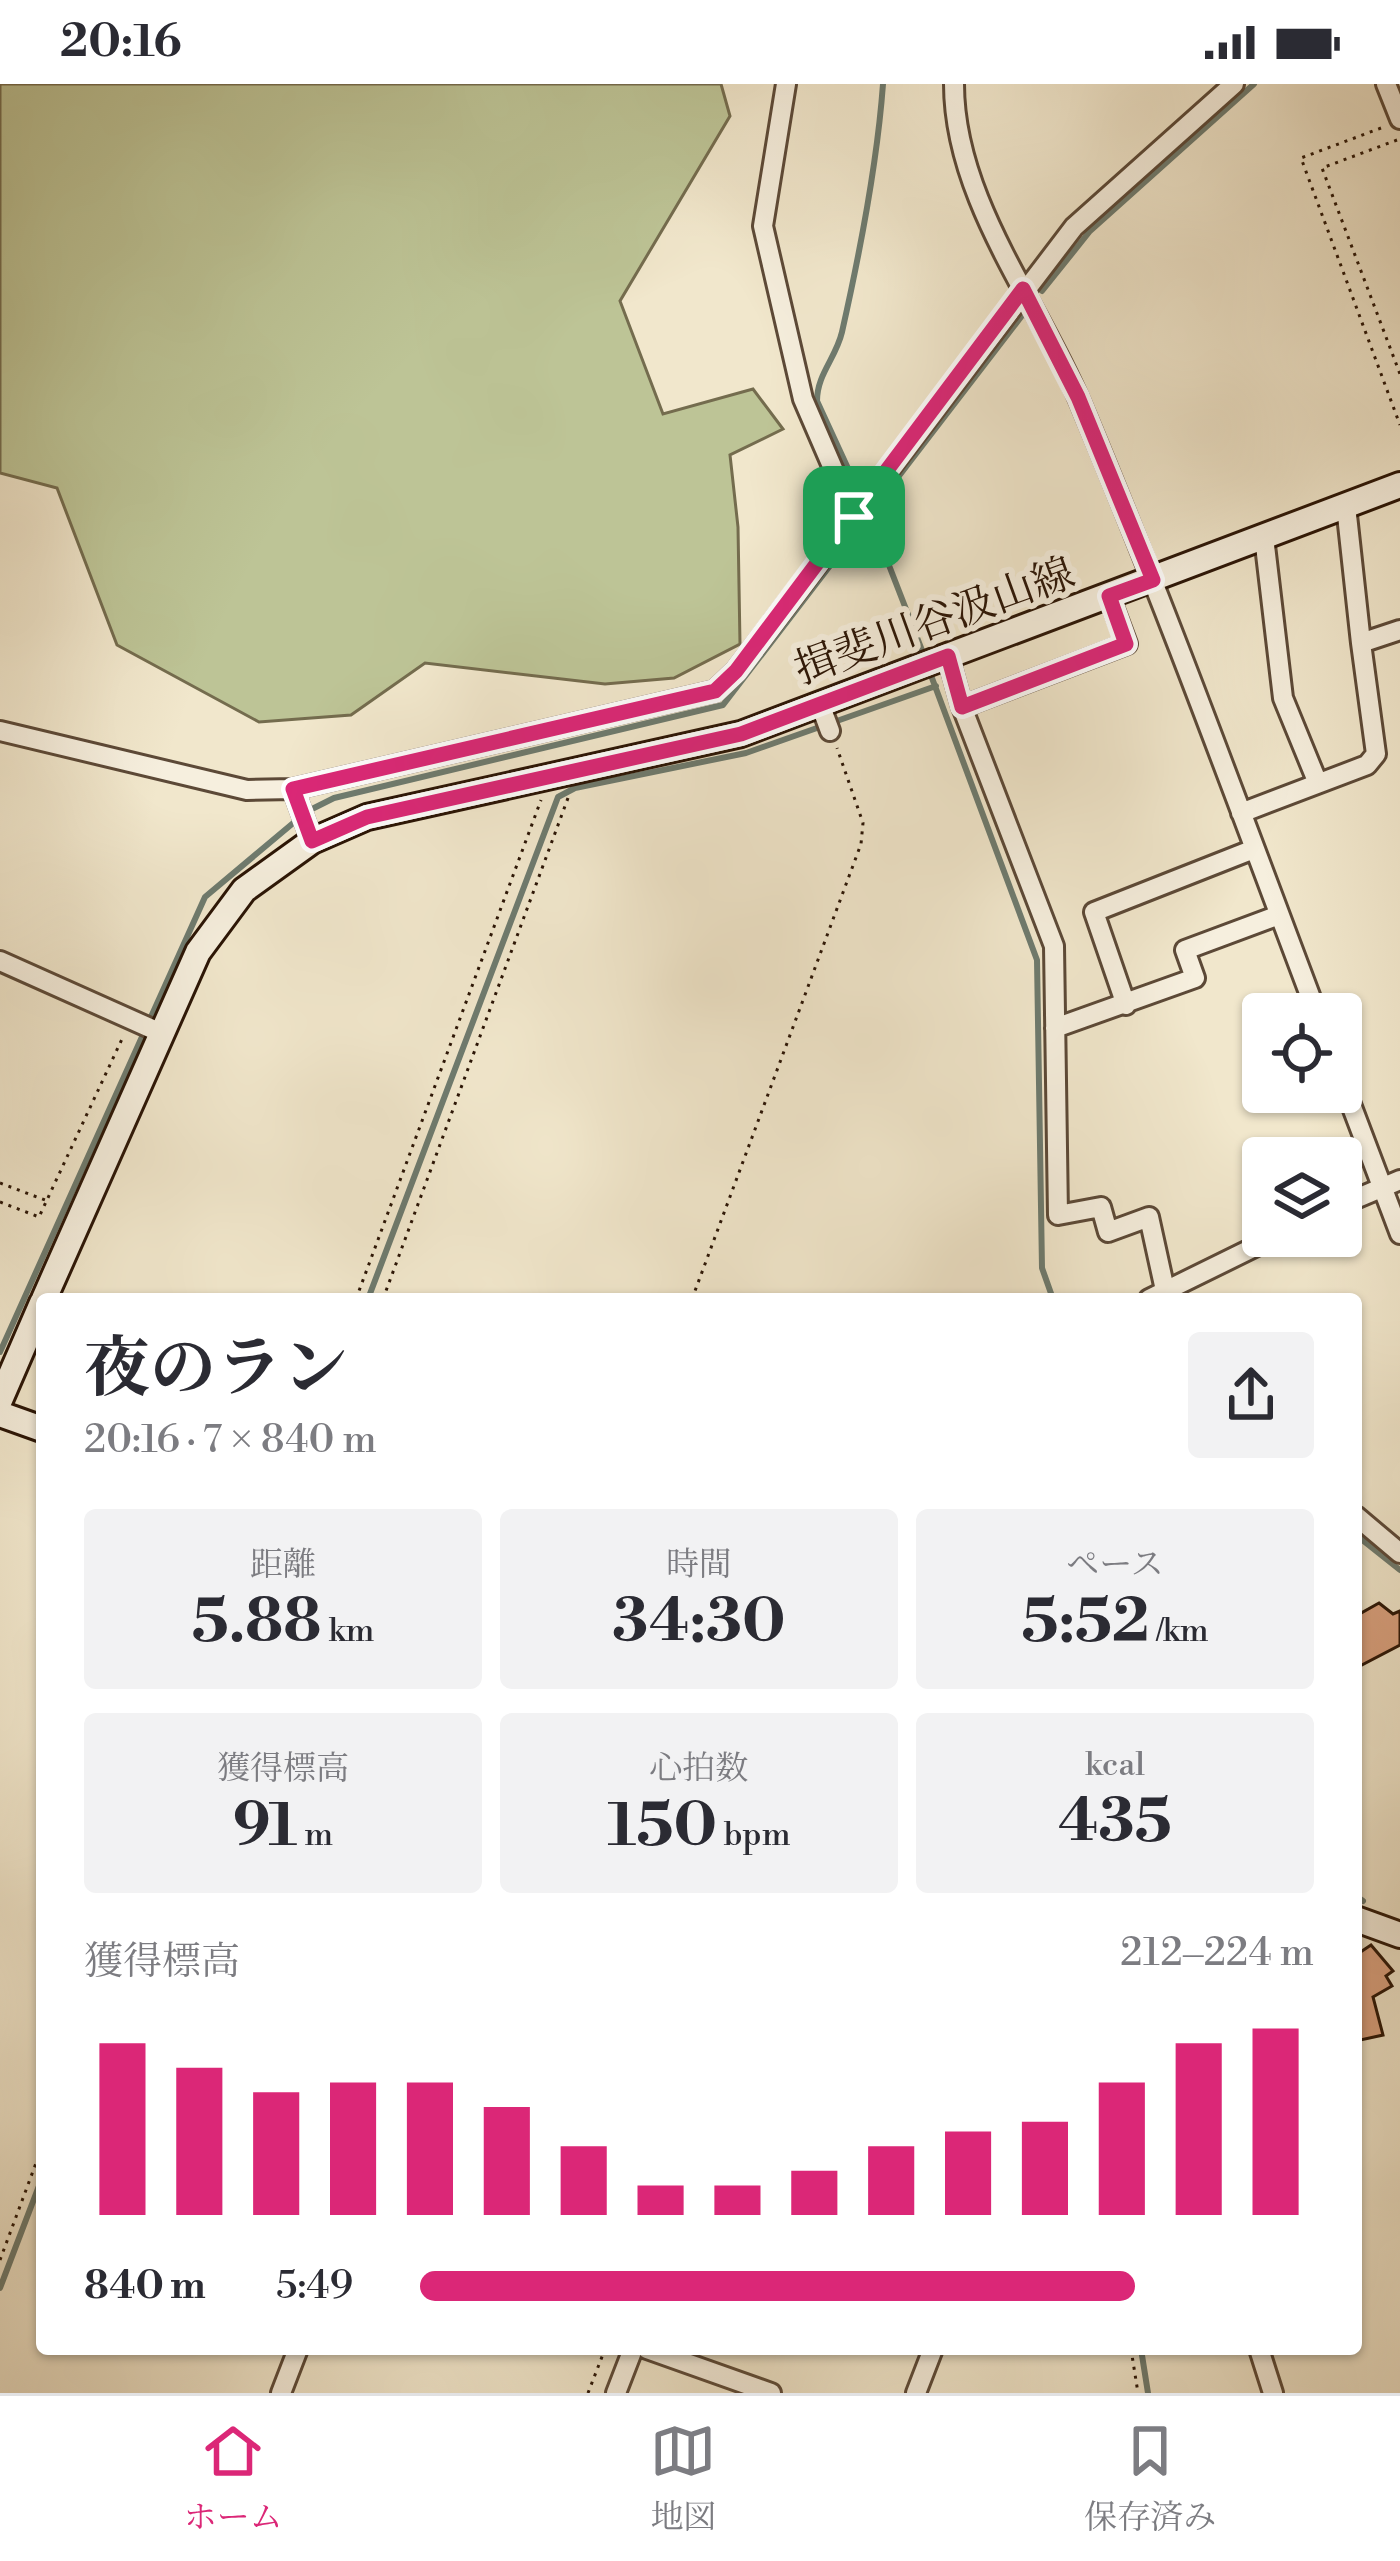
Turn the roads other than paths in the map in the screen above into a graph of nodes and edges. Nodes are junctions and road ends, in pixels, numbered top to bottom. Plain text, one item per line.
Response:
1 (786, 84) edge
2 (954, 84) edge
3 (1234, 84) edge
4 (1386, 84) edge
5 (1399, 123) edge
6 (1023, 289) junction
7 (1400, 485) edge
8 (1346, 506) junction
9 (854, 517) junction
10 (1264, 537) junction
11 (1153, 580) junction
12 (1109, 596) junction
13 (1400, 629) edge
14 (1361, 643) junction
15 (948, 656) junction
16 (820, 704) junction
17 (962, 707) junction
18 (0, 731) edge
19 (830, 731) road end
20 (1317, 782) junction
21 (293, 789) junction
22 (1241, 813) junction
23 (312, 841) junction
24 (1254, 849) junction
25 (1280, 915) junction
26 (0, 961) edge
27 (1309, 993) edge
28 (1126, 1005) junction
29 (1055, 1028) junction
30 (159, 1032) junction
31 (1358, 1113) edge
32 (1391, 1183) edge
33 (1362, 1196) edge
34 (1400, 1234) edge
35 (1242, 1253) edge
36 (46, 1293) edge
37 (1157, 1293) edge
38 (1161, 1293) edge
39 (36, 1317) edge
40 (0, 1400) edge
41 (0, 1414) edge
42 (36, 1427) edge
43 (1362, 1521) edge
44 (1400, 1553) edge
45 (1362, 1921) edge
46 (1400, 1935) edge
47 (296, 2355) edge
48 (631, 2355) edge
49 (664, 2355) edge
50 (931, 2355) edge
51 (1260, 2355) edge
52 (1267, 2391) edge
53 (281, 2393) edge
54 (616, 2393) edge
55 (771, 2393) edge
56 (916, 2393) edge

1 - 9 street
2 - 6 street
3 - 6 street
4 - 5 street
6 - 9 street
6 - 11 street
7 - 8 main road, 揖斐川谷汲山線
8 - 10 main road, 揖斐川谷汲山線
8 - 14 street
9 - 21 street
10 - 11 main road, 揖斐川谷汲山線
10 - 20 street
11 - 12 main road, 揖斐川谷汲山線
11 - 22 street
12 - 15 main road, 揖斐川谷汲山線
12 - 17 street
13 - 14 street
14 - 20 street
15 - 16 main road, 揖斐川谷汲山線
15 - 17 street
16 - 19 street
16 - 23 main road, 揖斐川谷汲山線
17 - 29 street
18 - 21 street
20 - 22 street
21 - 23 street
22 - 24 street
23 - 30 main road, 揖斐川谷汲山線
24 - 25 street
24 - 28 street
25 - 27 street
25 - 28 street
26 - 30 street
28 - 29 street
29 - 37 street
30 - 36 main road, 揖斐川谷汲山線
31 - 32 street
32 - 33 street
32 - 34 street
35 - 38 street
39 - 40 main road, 揖斐川谷汲山線
41 - 42 main road
43 - 44 street
45 - 46 main road
47 - 53 street
48 - 54 street
49 - 55 street
50 - 56 street
51 - 52 street

